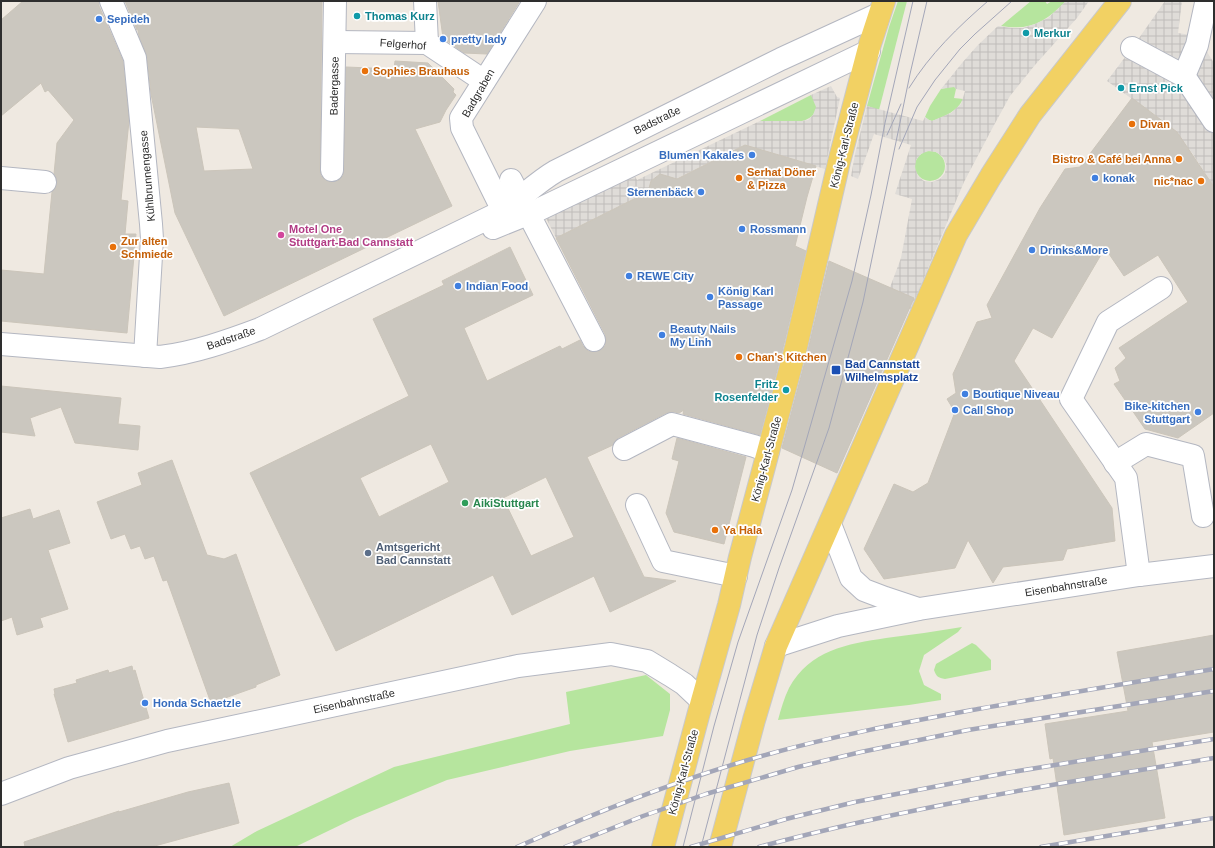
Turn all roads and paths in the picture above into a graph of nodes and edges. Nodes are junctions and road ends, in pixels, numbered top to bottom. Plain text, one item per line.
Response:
1 (111, 1) edge
2 (335, 1) edge
3 (425, 1) edge
4 (535, 1) edge
5 (1111, 1) edge
6 (1120, 1) edge
7 (1206, 3) dead end
8 (882, 7) edge
9 (1102, 24) junction
10 (335, 42) junction
11 (427, 43) junction
12 (1132, 48) dead end
13 (868, 51) junction
14 (1184, 76) junction
15 (484, 81) junction
16 (1214, 121) edge
17 (332, 170) dead end
18 (1, 178) edge
19 (45, 182) dead end
20 (520, 197) junction
21 (503, 211) junction
22 (443, 240) junction
23 (1161, 288) dead end
24 (594, 340) dead end
25 (1, 344) edge
26 (145, 356) junction
27 (624, 449) dead end
28 (768, 451) junction
29 (1115, 463) junction
30 (637, 505) dead end
31 (1203, 516) dead end
32 (830, 524) junction
33 (1214, 566) edge
34 (1139, 575) junction
35 (736, 576) junction
36 (919, 609) junction
37 (776, 646) junction
38 (702, 701) junction
39 (1, 794) edge
40 (663, 847) edge
41 (720, 847) edge

1 - 26 street, Kühlbrunnengasse
2 - 10 street, Badergasse
3 - 11 street
4 - 15 street, Badgraben
5 - 9 main road
6 - 9 main road
7 - 14 street
8 - 13 main road, König-Karl-Straße
8 - 20 street, Badstraße
9 - 32 main road
10 - 11 street, Felgerhof
10 - 17 street, Badergasse
11 - 15 street, Felgerhof
12 - 14 street
13 - 20 street, Badstraße
13 - 28 main road, König-Karl-Straße
14 - 16 street
15 - 21 street, Badgraben
18 - 19 street
20 - 21 street, Badstraße
20 - 22 street, Badstraße
20 - 24 street
21 - 22 street, Badstraße
22 - 26 street, Badstraße
23 - 29 street
25 - 26 street, Badstraße
27 - 28 street
28 - 35 main road, König-Karl-Straße
29 - 31 street
29 - 34 street
30 - 35 street
32 - 36 street, Eisenbahnstraße
32 - 37 main road
33 - 34 street, Eisenbahnstraße
34 - 36 street, Eisenbahnstraße
35 - 38 main road, König-Karl-Straße
36 - 37 street, Eisenbahnstraße
37 - 41 main road
38 - 39 street, Eisenbahnstraße
38 - 40 main road, König-Karl-Straße

